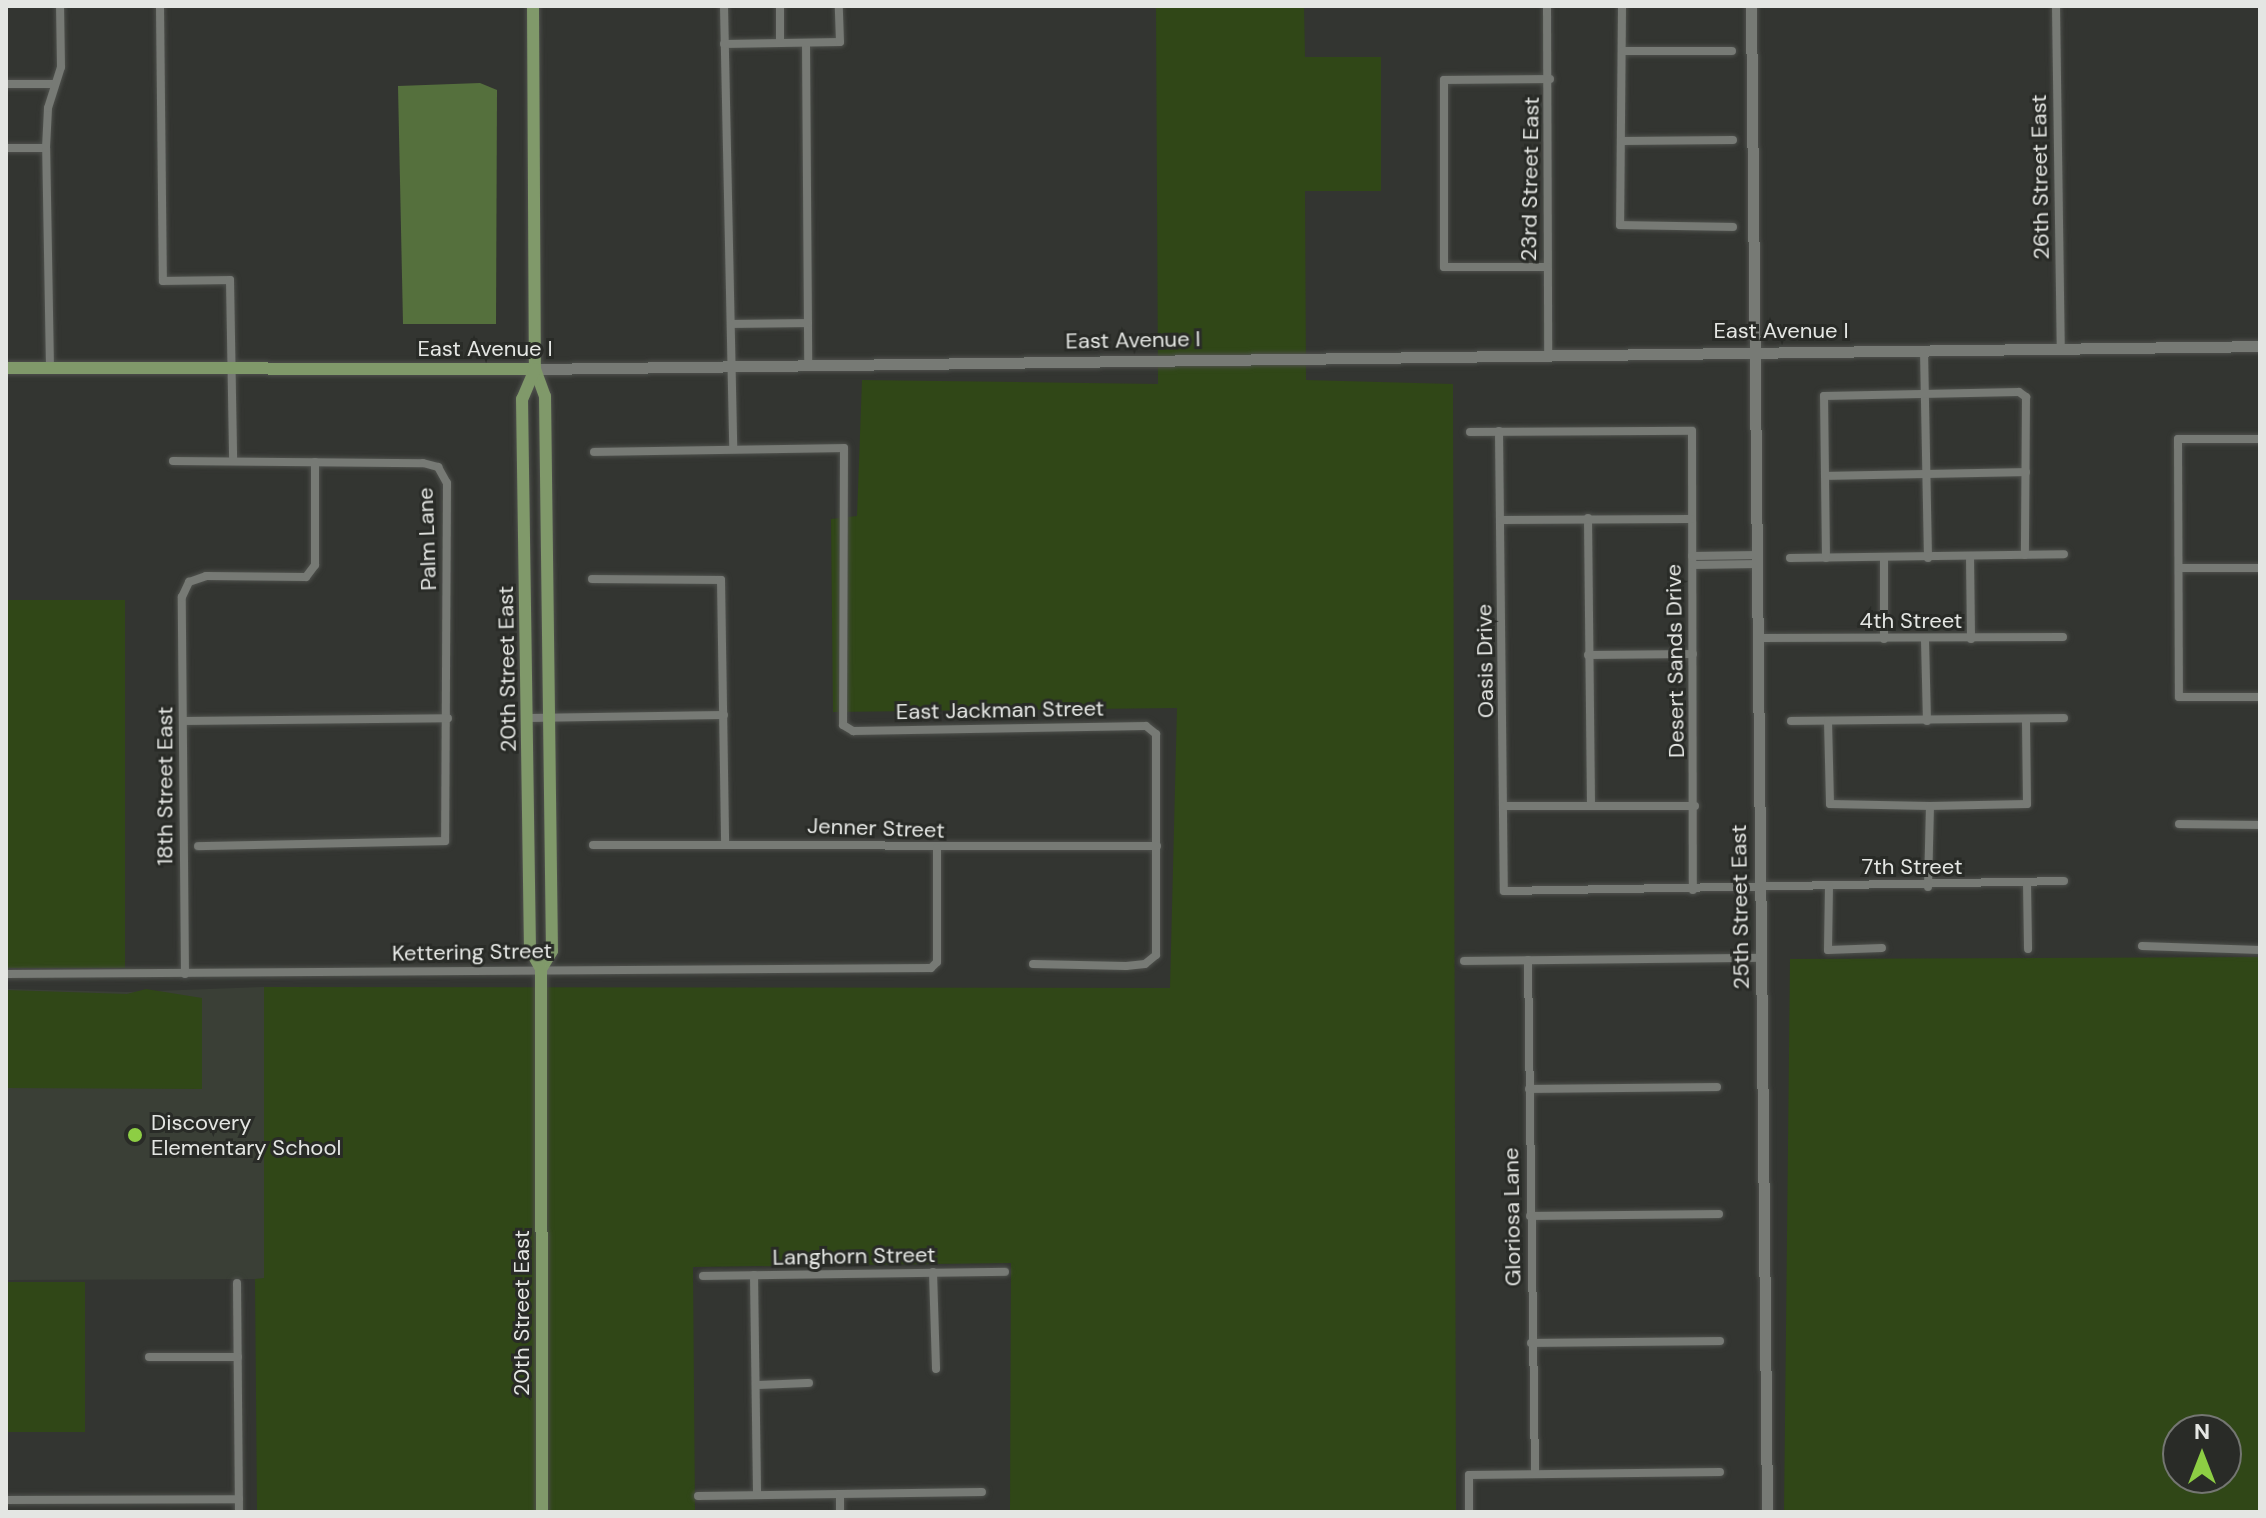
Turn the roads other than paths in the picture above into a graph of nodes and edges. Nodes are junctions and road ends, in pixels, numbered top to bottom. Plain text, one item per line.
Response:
1 (60, 6) edge
2 (160, 6) edge
3 (533, 6) edge
4 (724, 6) edge
5 (780, 6) edge
6 (839, 6) edge
7 (1547, 6) edge
8 (1622, 6) edge
9 (1751, 6) edge
10 (2056, 6) edge
11 (780, 43) junction
12 (806, 43) junction
13 (724, 44) junction
14 (1623, 51) junction
15 (1732, 51) dead end
16 (1550, 79) junction
17 (6, 84) edge
18 (55, 84) junction
19 (1733, 140) dead end
20 (1622, 141) junction
21 (6, 148) edge
22 (46, 148) junction
23 (1733, 227) dead end
24 (1547, 267) junction
25 (808, 323) junction
26 (732, 324) junction
27 (2260, 346) edge
28 (2061, 348) junction
29 (1924, 350) junction
30 (1755, 351) junction
31 (1548, 353) junction
32 (732, 366) junction
33 (808, 366) junction
34 (6, 368) edge
35 (50, 368) junction
36 (231, 368) junction
37 (535, 369) junction
38 (1925, 396) junction
39 (1499, 431) junction
40 (1470, 432) dead end
41 (2260, 439) edge
42 (733, 449) junction
43 (594, 452) dead end
44 (233, 460) junction
45 (173, 461) dead end
46 (315, 462) junction
47 (2026, 472) junction
48 (1926, 475) junction
49 (1825, 476) junction
50 (1588, 518) junction
51 (1691, 519) junction
52 (1501, 520) junction
53 (2064, 554) dead end
54 (2025, 555) junction
55 (1970, 556) junction
56 (1790, 558) dead end
57 (1826, 558) junction
58 (1884, 558) junction
59 (1928, 558) junction
60 (1758, 559) junction
61 (1692, 560) junction
62 (2179, 568) junction
63 (2260, 568) edge
64 (592, 579) dead end
65 (2063, 637) dead end
66 (1759, 638) junction
67 (1884, 639) junction
68 (1971, 639) junction
69 (1925, 640) junction
70 (1693, 654) junction
71 (1588, 655) junction
72 (2260, 697) edge
73 (724, 715) junction
74 (549, 716) junction
75 (448, 718) junction
76 (528, 718) junction
77 (2064, 718) dead end
78 (183, 721) junction
79 (1791, 721) dead end
80 (1828, 721) junction
81 (1927, 721) junction
82 (2026, 721) junction
83 (1591, 805) junction
84 (1504, 806) junction
85 (1695, 806) junction
86 (1930, 806) junction
87 (2179, 824) dead end
88 (2260, 825) edge
89 (725, 844) junction
90 (593, 845) dead end
91 (198, 846) dead end
92 (1157, 846) junction
93 (937, 848) junction
94 (2064, 881) dead end
95 (2027, 883) junction
96 (1829, 886) junction
97 (1928, 887) junction
98 (1693, 890) junction
99 (1760, 890) junction
100 (1504, 891) joint
101 (2142, 946) dead end
102 (1882, 948) dead end
103 (2028, 949) dead end
104 (2260, 950) edge
105 (1761, 958) junction
106 (1528, 960) junction
107 (1464, 961) dead end
108 (1033, 964) dead end
109 (541, 969) junction
110 (6, 974) edge
111 (185, 974) junction
112 (1717, 1087) dead end
113 (1529, 1089) junction
114 (1719, 1214) dead end
115 (1530, 1216) junction
116 (933, 1272) junction
117 (1005, 1272) dead end
118 (754, 1275) junction
119 (703, 1276) dead end
120 (237, 1283) dead end
121 (1720, 1341) dead end
122 (1531, 1343) junction
123 (149, 1357) dead end
124 (238, 1357) junction
125 (936, 1369) dead end
126 (809, 1383) dead end
127 (756, 1385) junction
128 (1720, 1472) dead end
129 (1535, 1474) junction
130 (982, 1492) dead end
131 (840, 1494) junction
132 (757, 1495) junction
133 (698, 1496) dead end
134 (239, 1499) junction
135 (6, 1500) edge
136 (239, 1512) edge
137 (542, 1512) edge
138 (840, 1512) edge
139 (1469, 1512) edge
140 (1767, 1512) edge

1 - 18 street
2 - 36 street
3 - 37 main road, 20th Street East
4 - 13 street
5 - 11 street
6 - 12 street
7 - 16 street, 23rd Street East
8 - 14 street
9 - 30 main road, 25th Street East
10 - 28 street, 26th Street East
11 - 12 street
11 - 13 street
12 - 25 street
13 - 26 street
14 - 15 street
14 - 20 street
16 - 24 street, 23rd Street East
16 - 24 street
17 - 18 street
18 - 22 street
19 - 20 street
20 - 23 street
21 - 22 street
22 - 35 street
24 - 31 street, 23rd Street East
25 - 26 street
25 - 33 street
26 - 32 street
27 - 28 main road, East Avenue I
28 - 29 main road, East Avenue I
29 - 30 main road, East Avenue I
29 - 38 street
30 - 31 main road, East Avenue I
30 - 60 main road, 25th Street East
31 - 33 main road, East Avenue I
32 - 33 main road, East Avenue I
32 - 37 main road, East Avenue I
32 - 42 street
34 - 35 main road, East Avenue I
35 - 36 main road, East Avenue I
36 - 37 main road, East Avenue I
36 - 44 street
37 - 74 main road, 20th Street East
37 - 76 main road, 20th Street East
38 - 47 street
38 - 48 street
38 - 49 street
39 - 40 street
39 - 51 street, Desert Sands Drive
39 - 52 street, Oasis Drive
41 - 62 street
42 - 43 street
42 - 92 street, East Jackman Street
44 - 45 street, Palm Lane
44 - 46 street, Palm Lane
46 - 75 street, Palm Lane
46 - 78 street, 18th Street East
47 - 48 street
47 - 54 street
48 - 49 street
48 - 59 street
49 - 57 street
50 - 51 street
50 - 52 street
50 - 71 street
51 - 61 street, Desert Sands Drive
52 - 84 street, Oasis Drive
53 - 54 street
54 - 55 street
55 - 59 street
55 - 68 street
56 - 57 street
57 - 58 street
58 - 59 street
58 - 67 street
60 - 61 street
60 - 66 main road, 25th Street East
61 - 70 street, Desert Sands Drive
62 - 63 street
62 - 72 street
64 - 73 street
65 - 68 street, 4th Street
66 - 67 street, 4th Street
66 - 99 main road, 25th Street East
67 - 69 street, 4th Street
68 - 69 street, 4th Street
69 - 81 street
70 - 71 street
70 - 85 street, Desert Sands Drive
71 - 83 street
73 - 74 street
73 - 89 street
74 - 76 street
74 - 109 main road, 20th Street East
75 - 78 street
75 - 91 street, Palm Lane
76 - 109 main road, 20th Street East
77 - 82 street
78 - 111 street, 18th Street East
79 - 80 street
80 - 81 street
80 - 86 street
81 - 82 street
82 - 86 street
83 - 84 street
83 - 85 street
84 - 100 street, Oasis Drive
85 - 98 street, Desert Sands Drive
86 - 97 street
87 - 88 street
89 - 90 street, Jenner Street
89 - 93 street, Jenner Street
92 - 93 street, Jenner Street
92 - 108 street
93 - 109 street, Kettering Street
94 - 95 street, 7th Street
95 - 97 street, 7th Street
95 - 103 street
96 - 97 street, 7th Street
96 - 99 street, 7th Street
96 - 102 street
98 - 99 street, 7th Street
98 - 100 street, 7th Street
99 - 105 main road, 25th Street East
101 - 104 street
105 - 106 street
105 - 140 main road, 25th Street East
106 - 107 street
106 - 113 street, Gloriosa Lane
109 - 111 street, Kettering Street
109 - 137 main road, 20th Street East
110 - 111 street, Kettering Street
112 - 113 street
113 - 115 street, Gloriosa Lane
114 - 115 street
115 - 122 street, Gloriosa Lane
116 - 117 street, Langhorn Street
116 - 118 street, Langhorn Street
116 - 125 street
118 - 119 street, Langhorn Street
118 - 127 street
120 - 124 street
121 - 122 street
122 - 129 street, Gloriosa Lane
123 - 124 street
124 - 134 street
126 - 127 street
127 - 132 street
128 - 129 street
129 - 139 street
130 - 131 street
131 - 132 street
131 - 138 street
132 - 133 street
134 - 135 street
134 - 136 street

